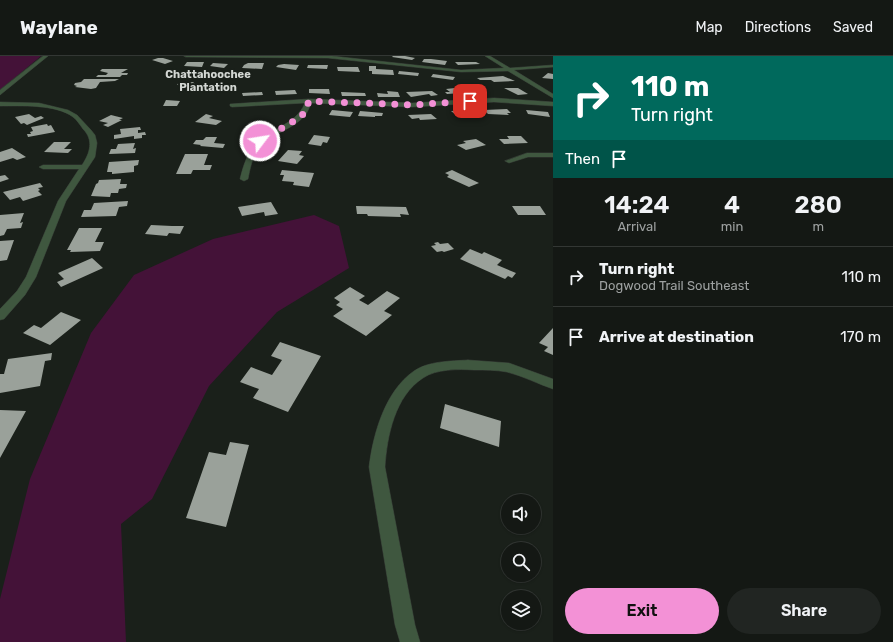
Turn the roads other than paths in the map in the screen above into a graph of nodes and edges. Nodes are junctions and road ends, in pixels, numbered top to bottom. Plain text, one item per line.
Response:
1 (46, 56) edge
2 (186, 56) edge
3 (265, 56) edge
4 (487, 56) edge
5 (374, 58) edge
6 (553, 66) edge
7 (509, 69) junction
8 (0, 93) edge
9 (553, 96) edge
10 (309, 101) junction
11 (0, 104) edge
12 (553, 104) edge
13 (232, 105) dead end
14 (553, 155) edge
15 (509, 161) dead end
16 (43, 167) dead end
17 (84, 167) junction
18 (244, 179) dead end
19 (0, 316) edge
20 (553, 384) edge
21 (410, 642) edge

1 - 8 street
2 - 3 street
3 - 5 street
4 - 7 street
5 - 7 street
6 - 7 street
7 - 9 street
10 - 12 street
10 - 13 street
10 - 18 street
11 - 17 street
14 - 15 street
16 - 17 street
17 - 19 street
20 - 21 street

